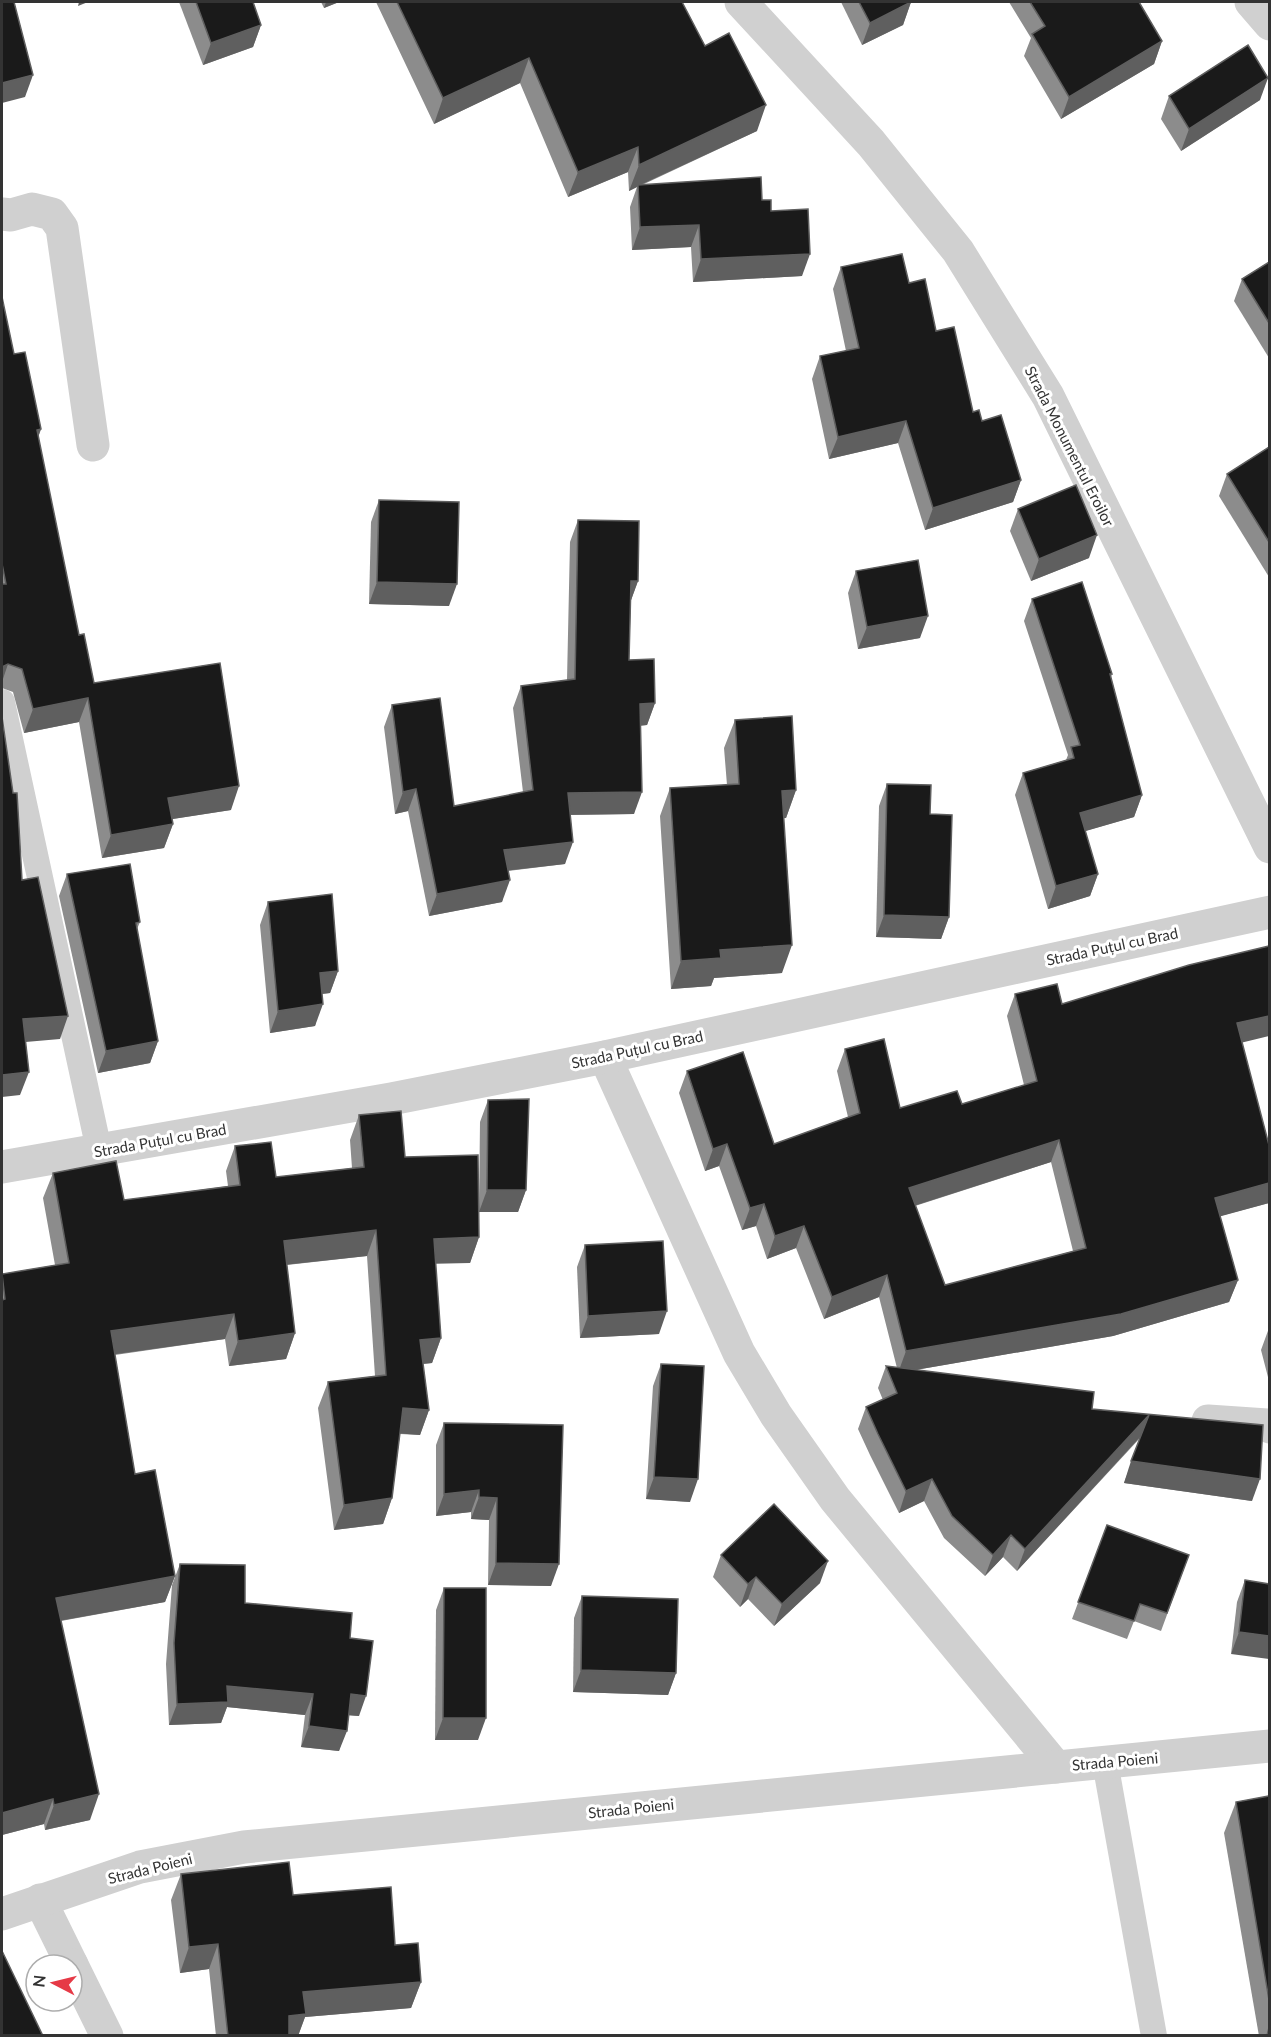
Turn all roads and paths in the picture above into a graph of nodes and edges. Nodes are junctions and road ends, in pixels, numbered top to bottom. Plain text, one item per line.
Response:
1 (741, 2) edge
2 (1251, 2) edge
3 (1269, 24) edge
4 (2, 214) edge
5 (93, 445) dead end
6 (2, 702) edge
7 (1269, 847) edge
8 (1269, 912) edge
9 (605, 1057) junction
10 (99, 1150) junction
11 (2, 1167) edge
12 (1175, 1419) edge
13 (1269, 1427) edge
14 (1269, 1746) edge
15 (1105, 1762) junction
16 (1056, 1767) junction
17 (40, 1900) junction
18 (2, 1914) edge
19 (66, 1953) edge
20 (84, 1989) edge
21 (107, 2036) edge
22 (1155, 2036) edge

1 - 7 street, Strada Monumentul Eroilor
2 - 3 street
4 - 5 street
6 - 10 lane
8 - 9 street, Strada Puțul cu Brad
9 - 10 street, Strada Puțul cu Brad
9 - 16 street
10 - 11 street, Strada Puțul cu Brad
12 - 13 street
14 - 15 street, Strada Poieni
15 - 16 street, Strada Poieni
15 - 22 lane
16 - 17 street, Strada Poieni
17 - 18 street, Strada Poieni
17 - 19 street
20 - 21 street

